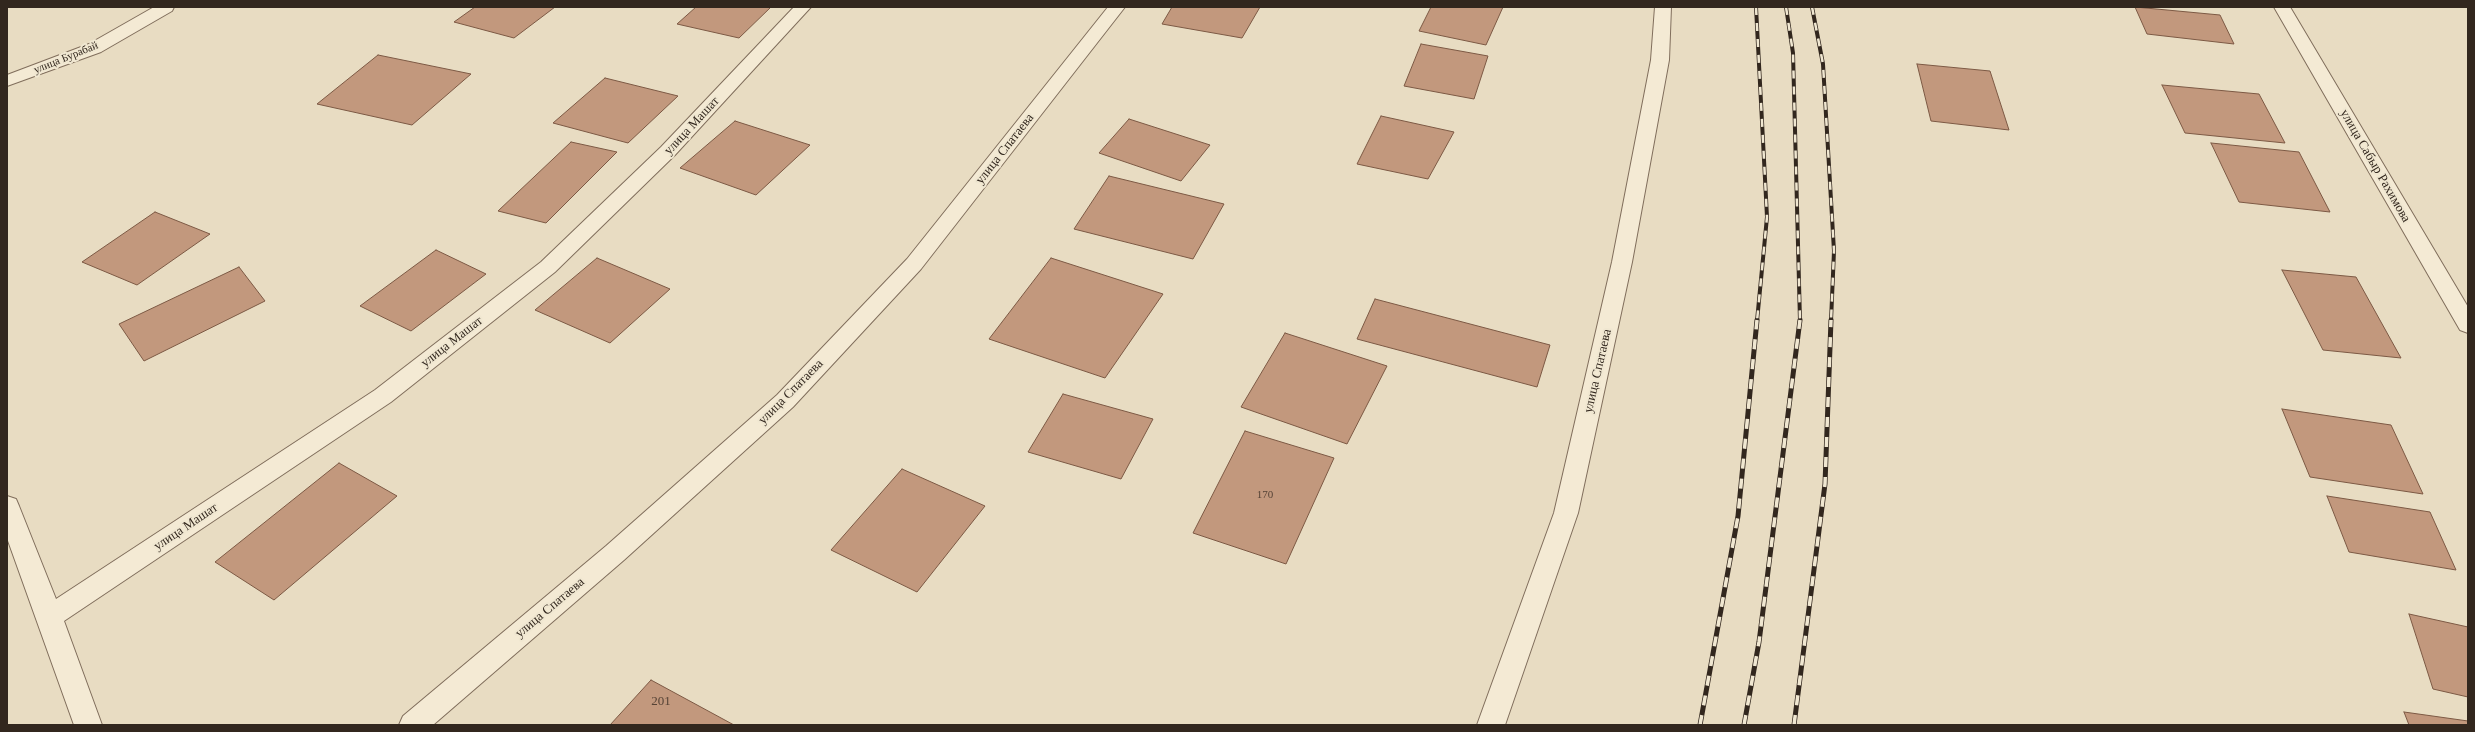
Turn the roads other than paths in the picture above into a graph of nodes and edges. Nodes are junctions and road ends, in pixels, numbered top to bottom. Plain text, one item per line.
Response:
1 (166, 7) edge
2 (803, 7) edge
3 (1117, 7) edge
4 (1663, 7) edge
5 (2282, 7) edge
6 (7, 81) edge
7 (2468, 325) edge
8 (7, 506) edge
9 (50, 617) junction
10 (88, 725) edge
11 (413, 725) edge
12 (1491, 725) edge

1 - 6 street, улица Бурабай
2 - 9 street, улица Машат
3 - 11 street, улица Спатаева
4 - 12 street, улица Спатаева
5 - 7 street, улица Сабыр Рахимова
8 - 9 street
9 - 10 street

